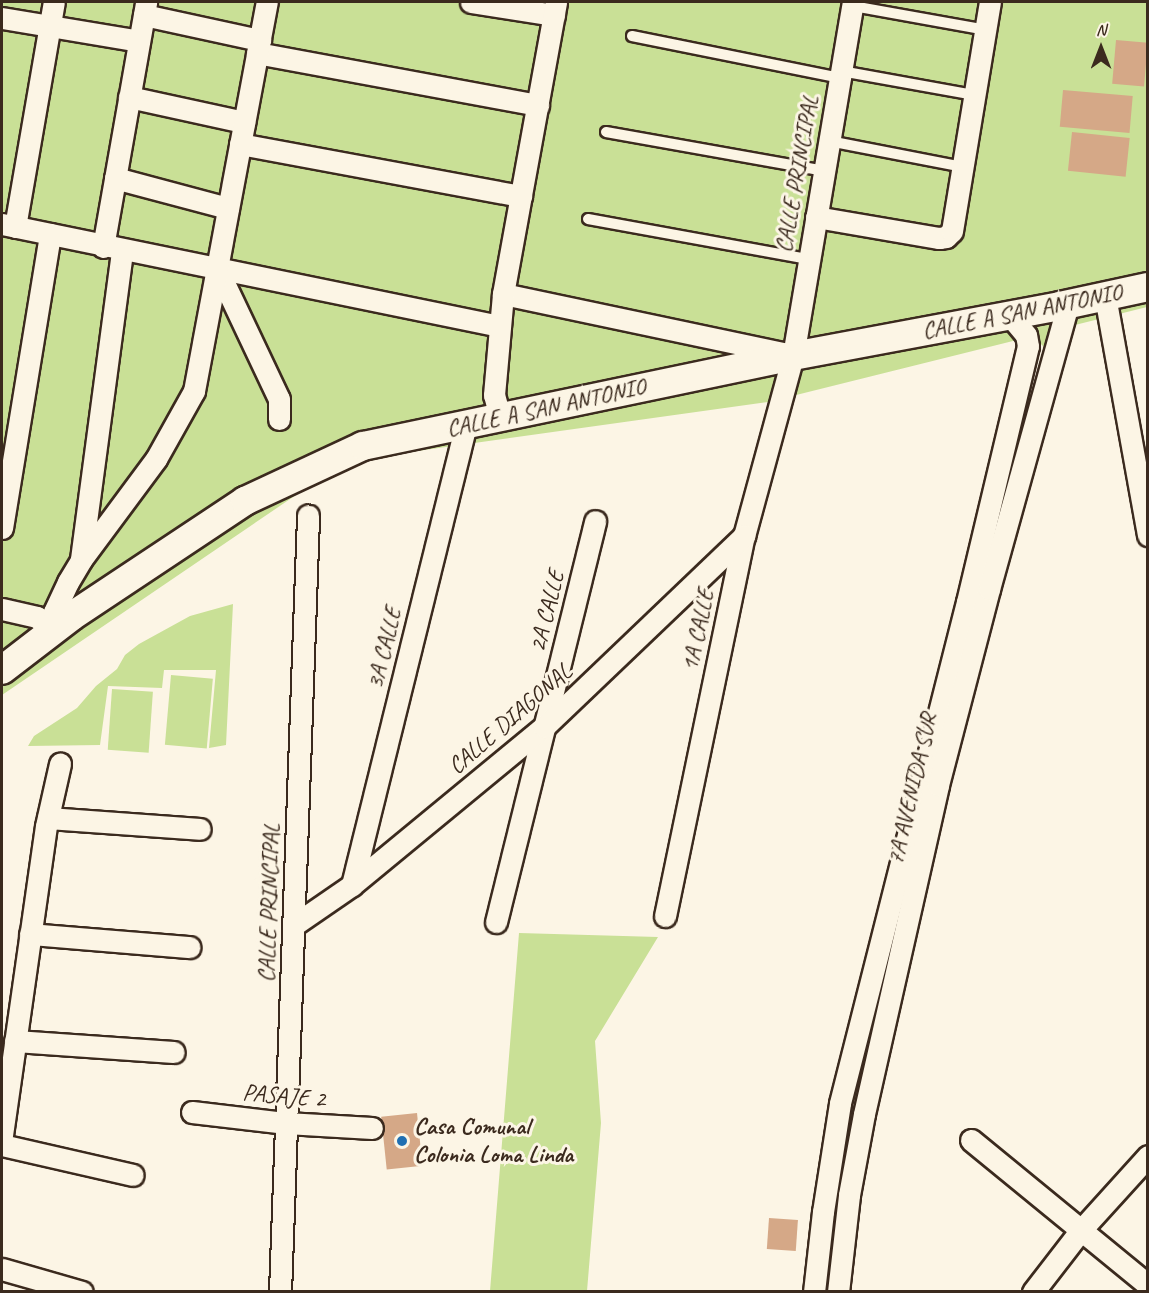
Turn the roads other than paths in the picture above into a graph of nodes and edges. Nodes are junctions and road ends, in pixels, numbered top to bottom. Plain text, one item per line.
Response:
1 (54, 2) edge
2 (267, 2) edge
3 (471, 2) edge
4 (990, 2) edge
5 (853, 4) edge
6 (145, 8) edge
7 (555, 8) edge
8 (2, 18) edge
9 (50, 26) junction
10 (986, 30) junction
11 (632, 36) dead end
12 (139, 41) junction
13 (258, 47) junction
14 (841, 74) junction
15 (975, 95) junction
16 (129, 97) junction
17 (538, 105) junction
18 (244, 122) junction
19 (606, 132) dead end
20 (829, 141) junction
21 (240, 144) junction
22 (963, 167) junction
23 (824, 171) junction
24 (115, 178) junction
25 (522, 196) junction
26 (228, 208) junction
27 (816, 217) junction
28 (588, 219) dead end
29 (8, 226) edge
30 (50, 234) junction
31 (112, 249) junction
32 (808, 259) junction
33 (217, 268) junction
34 (1148, 287) edge
35 (503, 294) junction
36 (1105, 296) junction
37 (1068, 304) junction
38 (1009, 315) junction
39 (500, 326) junction
40 (793, 356) junction
41 (500, 417) junction
42 (279, 419) dead end
43 (466, 424) junction
44 (308, 516) dead end
45 (595, 521) dead end
46 (2, 528) edge
47 (1148, 535) edge
48 (744, 536) junction
49 (81, 560) junction
50 (2, 609) edge
51 (54, 631) junction
52 (2, 670) edge
53 (544, 728) junction
54 (60, 764) dead end
55 (48, 818) junction
56 (200, 829) dead end
57 (352, 885) junction
58 (665, 916) dead end
59 (496, 922) dead end
60 (294, 925) junction
61 (30, 934) junction
62 (189, 947) dead end
63 (15, 1041) junction
64 (174, 1052) dead end
65 (192, 1112) dead end
66 (286, 1123) junction
67 (372, 1128) dead end
68 (2, 1135) edge
69 (970, 1140) dead end
70 (2, 1145) edge
71 (1148, 1156) edge
72 (133, 1175) dead end
73 (1081, 1230) junction
74 (2, 1269) edge
75 (1148, 1285) edge
76 (82, 1292) edge
77 (280, 1292) edge
78 (814, 1292) edge
79 (838, 1292) edge
80 (1033, 1292) edge

1 - 9 street
2 - 13 street
3 - 7 street
4 - 10 street
5 - 10 lane
5 - 14 street, CALLE PRINCIPAL
6 - 12 street
6 - 13 street
7 - 17 street
8 - 9 street
9 - 12 street
9 - 29 street
10 - 15 street
11 - 14 lane
12 - 16 street
13 - 17 street
13 - 18 street
14 - 15 lane
14 - 20 street, CALLE PRINCIPAL
15 - 22 street
16 - 18 street
16 - 24 street
17 - 25 street
18 - 21 street
19 - 23 lane
20 - 22 lane
20 - 23 street, CALLE PRINCIPAL
21 - 25 street
21 - 26 street
22 - 27 street
23 - 27 street, CALLE PRINCIPAL
24 - 26 street
24 - 31 street
25 - 35 street
26 - 33 street
27 - 32 street, CALLE PRINCIPAL
28 - 32 lane
29 - 30 street
30 - 31 street
30 - 46 street
31 - 33 street
31 - 49 street
32 - 40 street, CALLE PRINCIPAL
33 - 39 street
33 - 42 street
33 - 49 street
34 - 36 street, CALLE A SAN ANTONIO
35 - 39 street
35 - 40 street
36 - 37 street, CALLE A SAN ANTONIO
36 - 47 street
37 - 38 street, CALLE A SAN ANTONIO
37 - 79 street, 7A AVENIDA SUR
38 - 40 street, CALLE A SAN ANTONIO
38 - 78 street, 7A AVENIDA SUR
39 - 41 street
40 - 41 street, CALLE A SAN ANTONIO
40 - 48 street, 1A CALLE
41 - 43 street, CALLE A SAN ANTONIO
43 - 51 street, CALLE A SAN ANTONIO
43 - 57 street, 3A CALLE
44 - 60 street, CALLE PRINCIPAL
45 - 53 street, 2A CALLE
48 - 53 street, CALLE DIAGONAL
48 - 58 street, 1A CALLE
49 - 51 street
50 - 51 street
51 - 52 street, CALLE A SAN ANTONIO
53 - 57 street, CALLE DIAGONAL
53 - 59 street, 2A CALLE
54 - 55 street
55 - 56 street
55 - 61 street
57 - 60 street, CALLE DIAGONAL
60 - 66 street, CALLE PRINCIPAL
61 - 62 street
61 - 63 street
63 - 64 street
63 - 68 street
65 - 66 street, PASAJE 2
66 - 67 street, PASAJE 2
66 - 77 street, CALLE PRINCIPAL
69 - 73 street
70 - 72 street
71 - 73 street
73 - 75 street
73 - 80 street
74 - 76 street

